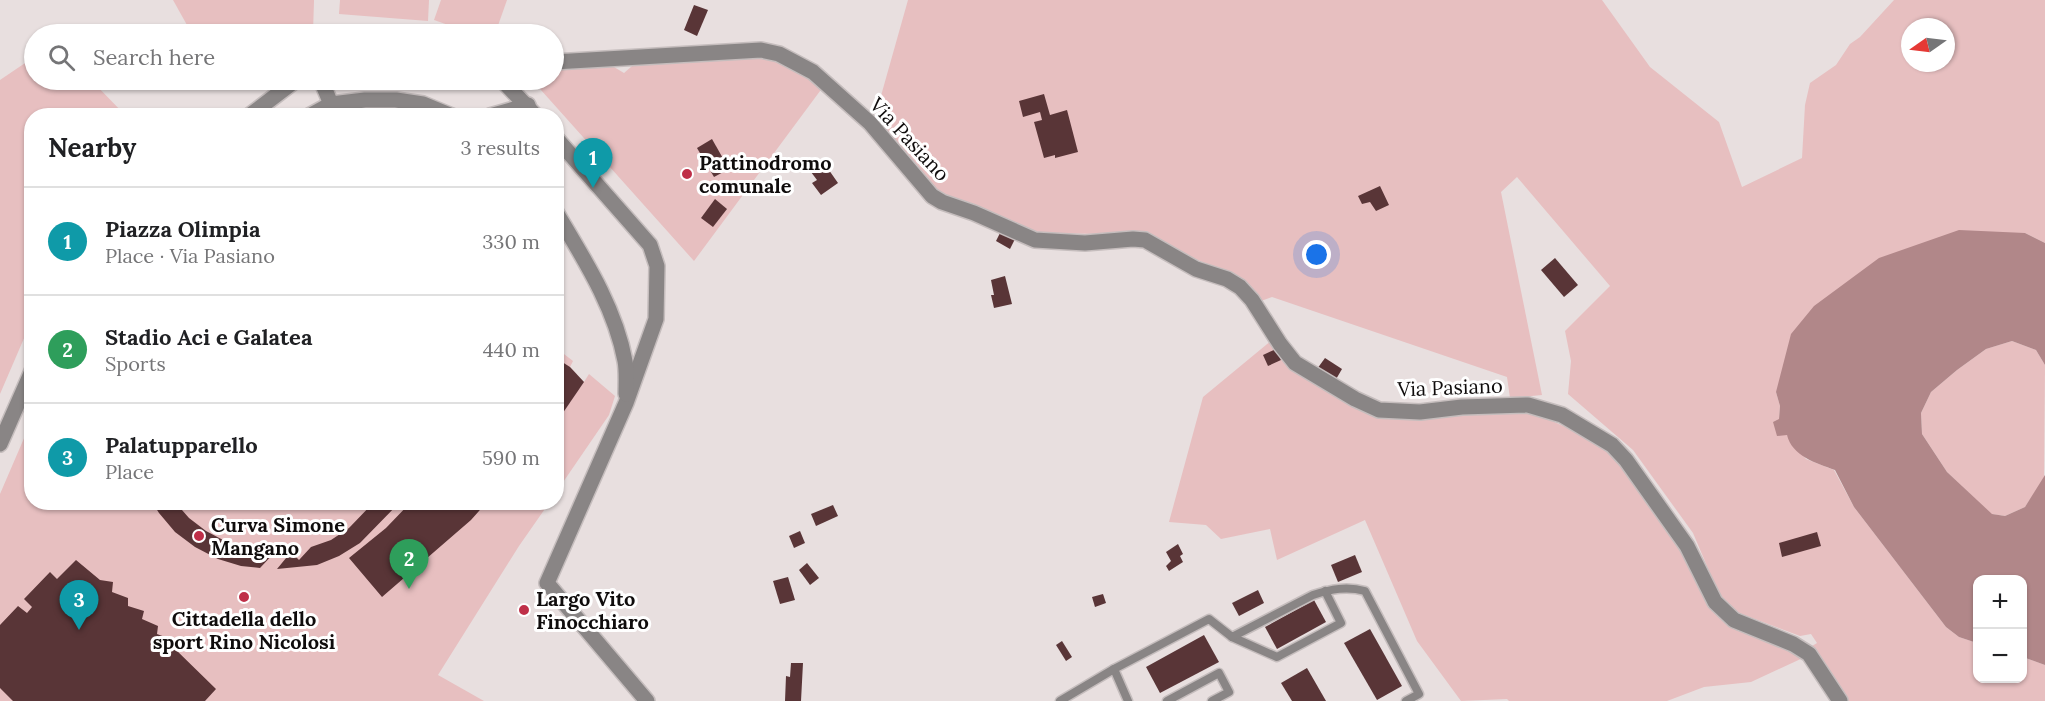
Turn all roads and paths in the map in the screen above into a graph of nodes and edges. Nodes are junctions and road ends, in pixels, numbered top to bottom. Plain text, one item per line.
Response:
1 (564, 61) edge
2 (283, 90) edge
3 (325, 90) edge
4 (512, 90) edge
5 (331, 104) junction
6 (259, 108) edge
7 (324, 108) edge
8 (434, 108) edge
9 (530, 108) edge
10 (564, 147) edge
11 (564, 226) edge
12 (24, 389) edge
13 (626, 403) junction
14 (0, 444) edge
15 (1325, 591) junction
16 (1232, 637) junction
17 (1113, 669) junction
18 (648, 701) edge
19 (1060, 701) edge
20 (1128, 701) edge
21 (1167, 701) edge
22 (1212, 701) edge
23 (1406, 701) edge
24 (1840, 701) edge

1 - 24 street, Via Pasiano
2 - 6 street
3 - 5 street
4 - 9 street
5 - 7 street
5 - 8 street
10 - 13 street
11 - 13 street
12 - 14 street
13 - 18 street
15 - 16 lane
15 - 16 lane
15 - 23 lane
16 - 17 lane
17 - 19 lane
17 - 20 lane
21 - 22 lane

